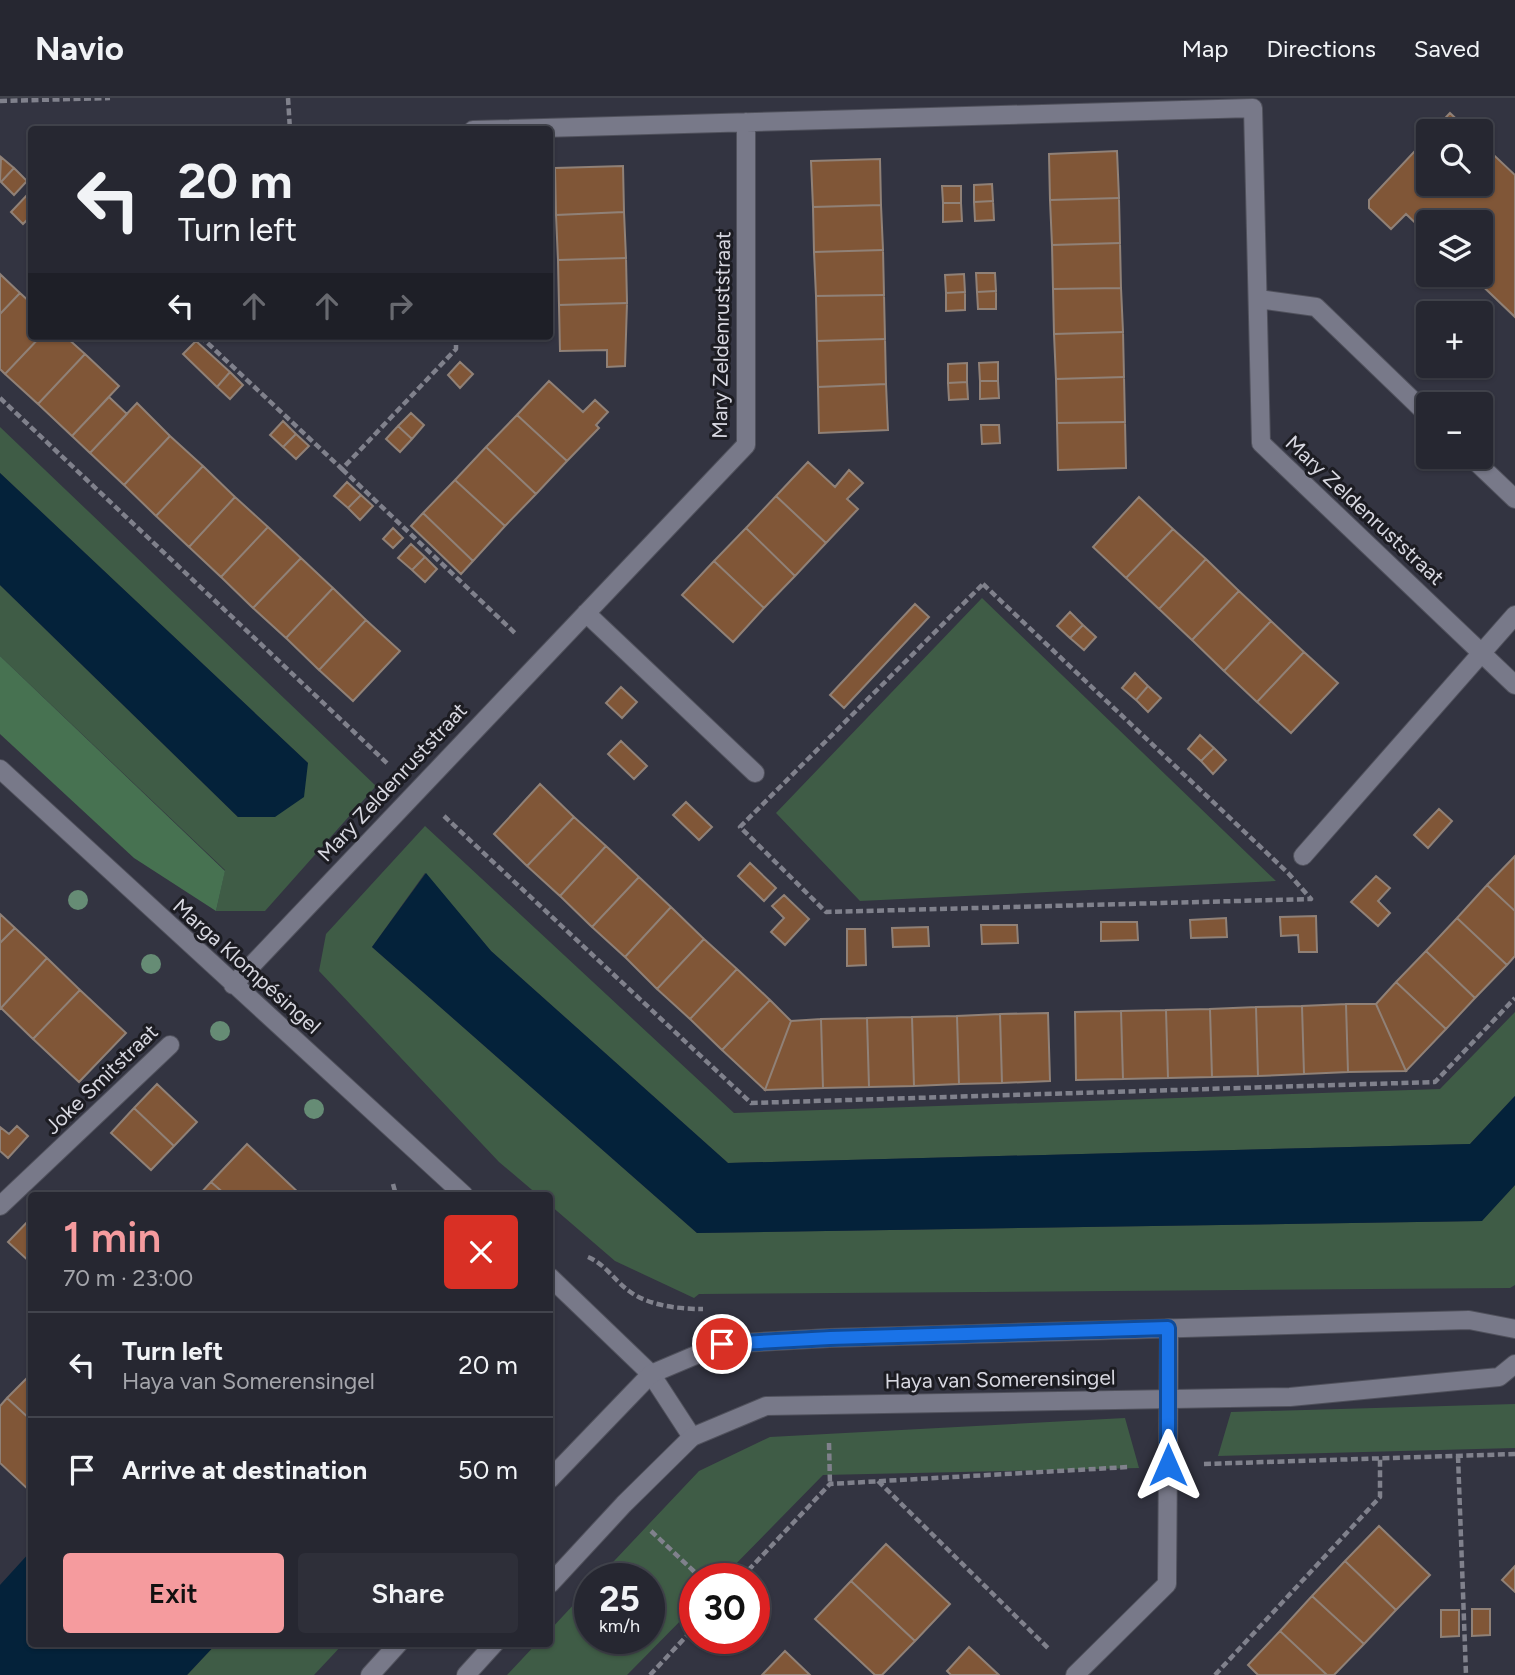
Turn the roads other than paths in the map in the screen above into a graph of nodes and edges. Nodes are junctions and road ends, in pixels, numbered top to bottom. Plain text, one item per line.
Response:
1 (746, 122) junction
2 (553, 128) edge
3 (1258, 299) junction
4 (1416, 403) edge
5 (1484, 469) edge
6 (1515, 499) edge
7 (586, 613) junction
8 (1515, 615) edge
9 (1481, 652) junction
10 (1515, 685) edge
11 (0, 769) edge
12 (755, 773) dead end
13 (1303, 856) dead end
14 (233, 985) junction
15 (170, 1045) dead end
16 (461, 1192) edge
17 (0, 1206) edge
18 (553, 1280) edge
19 (1168, 1328) junction
20 (1515, 1329) edge
21 (1515, 1364) edge
22 (651, 1374) junction
23 (1168, 1399) junction
24 (692, 1437) junction
25 (553, 1476) edge
26 (553, 1581) edge
27 (395, 1647) edge
28 (491, 1647) edge
29 (370, 1675) edge
30 (466, 1675) edge
31 (1076, 1675) edge

1 - 2 street, Mary Zeldenruststraat
1 - 3 street, Mary Zeldenruststraat
1 - 7 street, Mary Zeldenruststraat
3 - 4 street
3 - 9 street, Mary Zeldenruststraat
5 - 6 street
7 - 12 street
7 - 14 street, Mary Zeldenruststraat
8 - 9 street
9 - 10 street, Mary Zeldenruststraat
9 - 13 street
11 - 14 street, Marga Klompésingel
14 - 16 street, Marga Klompésingel
15 - 17 street, Joke Smitstraat
18 - 22 street
19 - 20 street
19 - 22 street
19 - 23 street
21 - 23 street, Haya van Somerensingel
22 - 24 street
22 - 25 street
23 - 24 street, Haya van Somerensingel
23 - 31 street
24 - 26 street, Haya van Somerensingel
27 - 29 street
28 - 30 street

